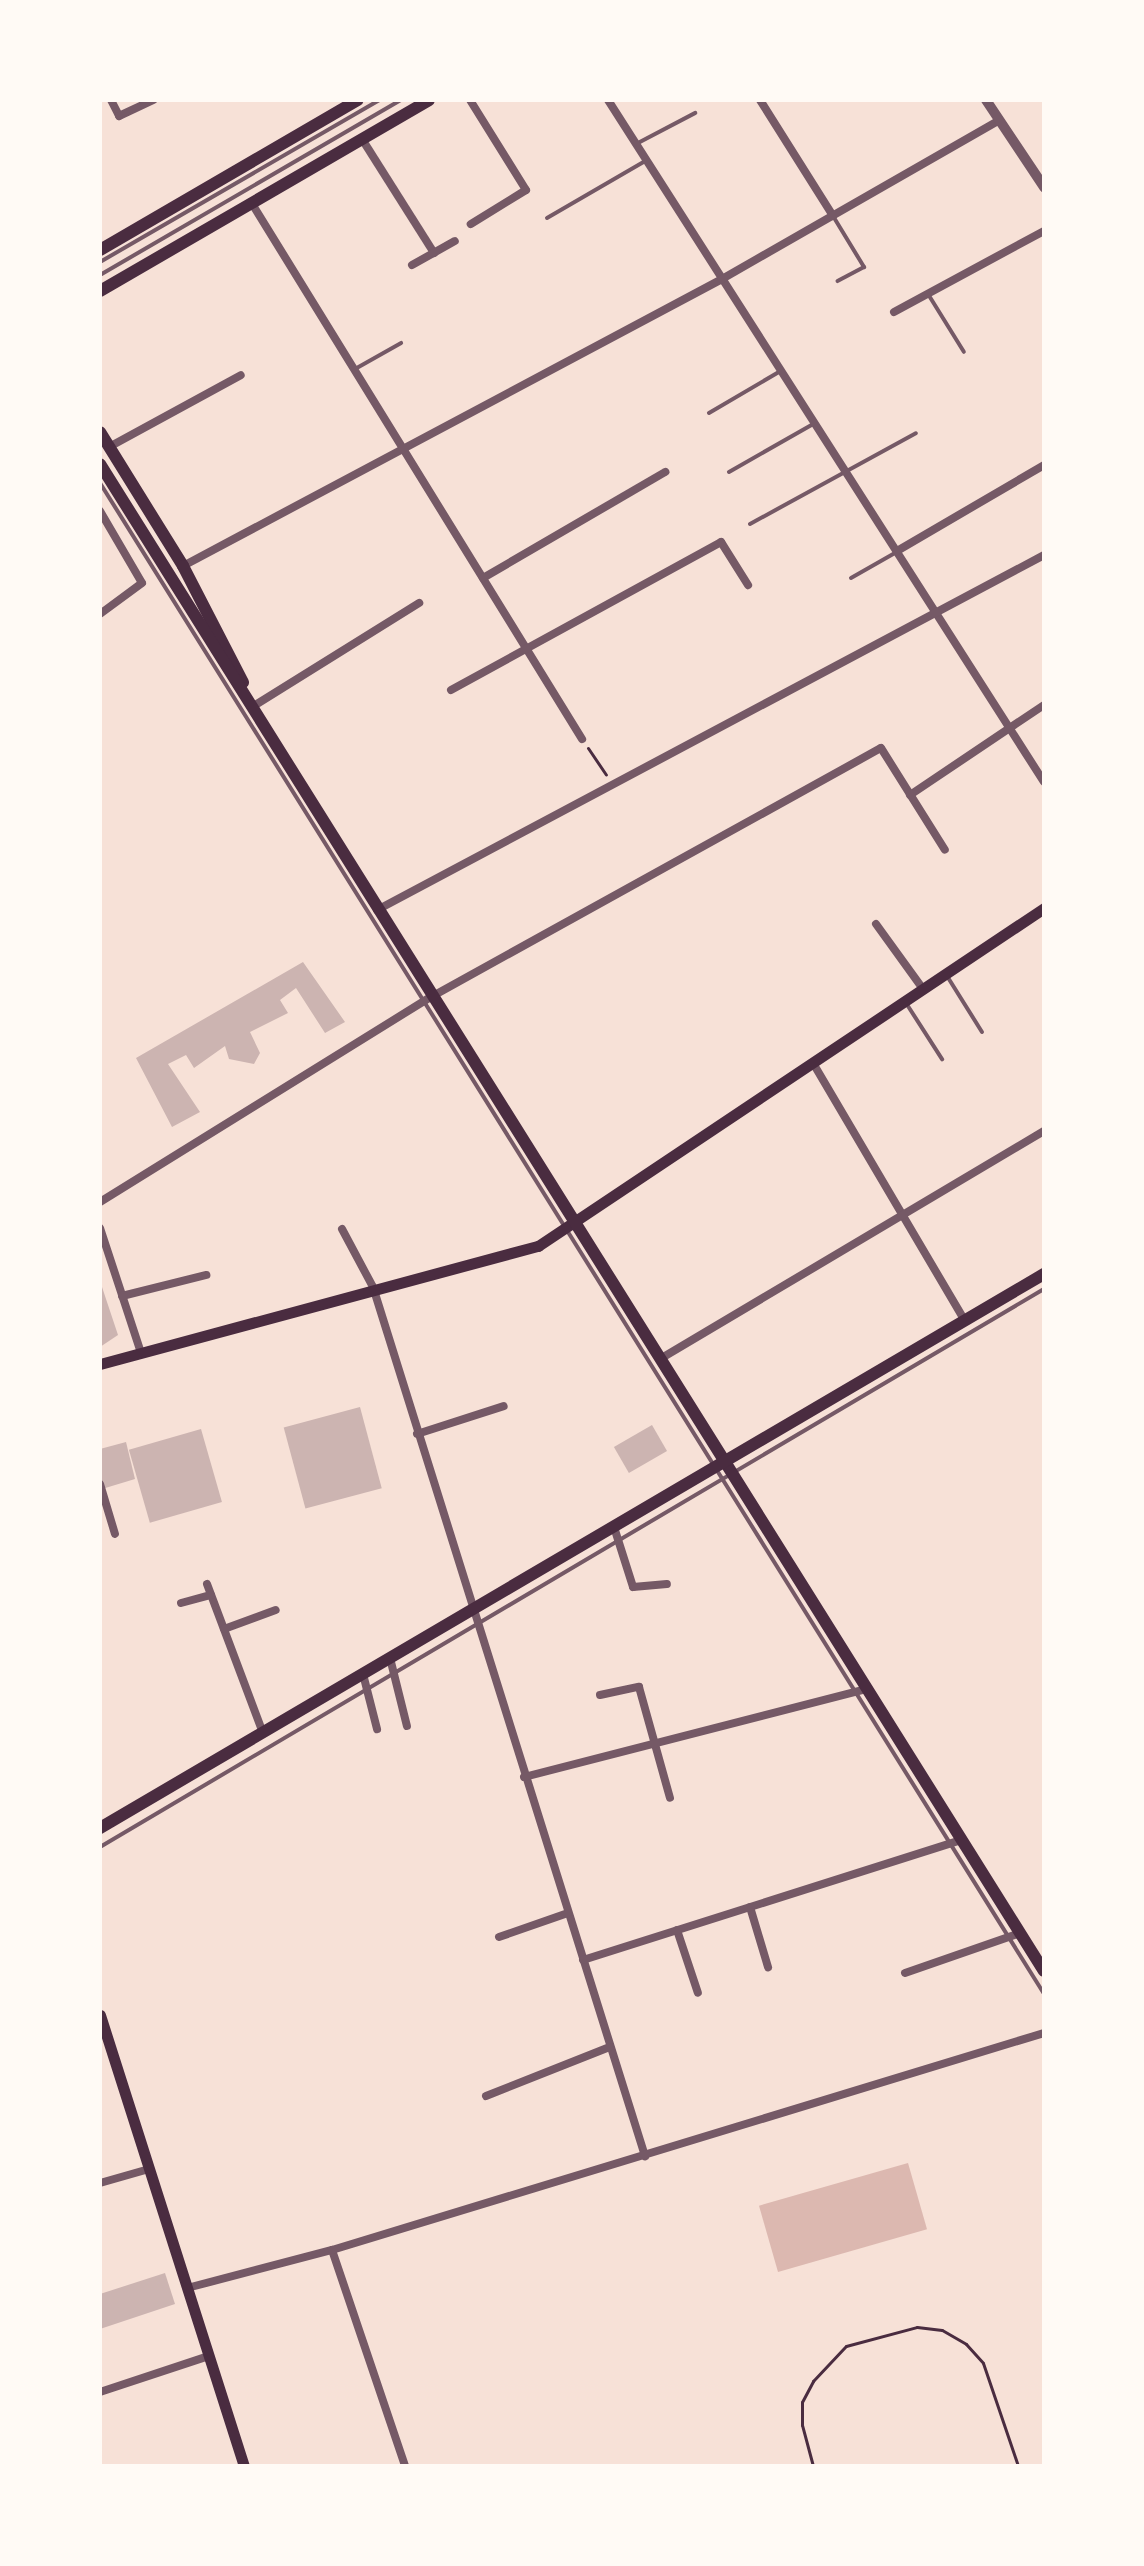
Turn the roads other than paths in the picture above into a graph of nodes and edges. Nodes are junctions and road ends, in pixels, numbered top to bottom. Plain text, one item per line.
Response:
1 (111, 100) edge
2 (153, 100) edge
3 (356, 100) edge
4 (379, 100) edge
5 (401, 100) edge
6 (429, 100) edge
7 (470, 100) edge
8 (608, 100) edge
9 (760, 100) edge
10 (986, 100) edge
11 (695, 113) dead end
12 (1000, 120) junction
13 (362, 139) junction
14 (636, 144) junction
15 (647, 160) junction
16 (1044, 187) edge
17 (251, 202) junction
18 (833, 216) junction
19 (547, 218) dead end
20 (471, 224) dead end
21 (1044, 231) edge
22 (455, 241) dead end
23 (100, 250) edge
24 (434, 253) junction
25 (100, 262) edge
26 (412, 265) dead end
27 (100, 275) edge
28 (722, 279) junction
29 (838, 281) dead end
30 (100, 291) edge
31 (928, 294) junction
32 (894, 312) dead end
33 (401, 343) dead end
34 (964, 352) dead end
35 (355, 369) junction
36 (781, 371) junction
37 (241, 375) dead end
38 (709, 413) dead end
39 (815, 423) junction
40 (100, 432) edge
41 (916, 433) dead end
42 (109, 447) junction
43 (403, 447) junction
44 (100, 464) edge
45 (1044, 465) edge
46 (665, 472) dead end
47 (729, 472) dead end
48 (846, 472) junction
49 (100, 483) edge
50 (100, 511) edge
51 (750, 524) dead end
52 (897, 551) junction
53 (1044, 555) edge
54 (183, 566) junction
55 (483, 578) junction
56 (851, 578) dead end
57 (748, 585) dead end
58 (419, 603) dead end
59 (936, 612) junction
60 (100, 614) edge
61 (526, 648) junction
62 (451, 690) dead end
63 (1044, 705) edge
64 (252, 707) junction
65 (1010, 728) junction
66 (582, 739) road end
67 (1044, 782) edge
68 (910, 795) junction
69 (945, 850) dead end
70 (1044, 908) edge
71 (377, 910) junction
72 (876, 924) dead end
73 (946, 974) junction
74 (923, 989) junction
75 (426, 1000) junction
76 (905, 1001) junction
77 (982, 1032) dead end
78 (942, 1059) dead end
79 (813, 1063) junction
80 (1044, 1131) edge
81 (100, 1202) edge
82 (903, 1215) junction
83 (570, 1227) junction
84 (100, 1228) edge
85 (342, 1229) dead end
86 (1044, 1274) edge
87 (206, 1275) dead end
88 (373, 1287) junction
89 (1044, 1289) edge
90 (122, 1296) junction
91 (965, 1321) junction
92 (141, 1353) junction
93 (660, 1359) junction
94 (100, 1364) edge
95 (504, 1406) dead end
96 (417, 1434) junction
97 (728, 1468) junction
98 (716, 1475) junction
99 (100, 1484) edge
100 (614, 1527) junction
101 (115, 1534) dead end
102 (618, 1540) junction
103 (207, 1584) dead end
104 (667, 1584) dead end
105 (211, 1595) junction
106 (181, 1603) dead end
107 (276, 1610) dead end
108 (472, 1610) junction
109 (476, 1624) junction
110 (224, 1629) junction
111 (390, 1658) junction
112 (363, 1674) junction
113 (393, 1674) junction
114 (366, 1689) junction
115 (867, 1689) junction
116 (853, 1692) junction
117 (600, 1695) dead end
118 (407, 1726) dead end
119 (377, 1729) dead end
120 (263, 1733) junction
121 (652, 1744) junction
122 (524, 1777) junction
123 (670, 1798) dead end
124 (100, 1828) edge
125 (956, 1842) junction
126 (100, 1847) edge
127 (750, 1907) junction
128 (568, 1913) junction
129 (677, 1930) junction
130 (1014, 1935) junction
131 (499, 1937) dead end
132 (583, 1960) junction
133 (768, 1967) dead end
134 (1044, 1971) edge
135 (905, 1973) dead end
136 (698, 1993) dead end
137 (1044, 1994) edge
138 (100, 2015) edge
139 (1044, 2033) edge
140 (610, 2047) junction
141 (486, 2096) dead end
142 (645, 2156) junction
143 (149, 2169) junction
144 (100, 2183) edge
145 (332, 2250) junction
146 (187, 2288) junction
147 (209, 2356) junction
148 (100, 2392) edge
149 (244, 2466) edge
150 (405, 2466) edge

1 - 2 street
3 - 23 main road
4 - 25 lane
5 - 27 lane
6 - 13 main road
7 - 20 street
8 - 14 street
9 - 18 street
10 - 12 street
11 - 14 lane
12 - 16 street
12 - 18 street
13 - 17 main road
13 - 24 street
14 - 15 street
15 - 19 lane
15 - 28 street
17 - 30 main road
17 - 35 street
18 - 28 street
18 - 29 lane
21 - 31 street
22 - 24 street
24 - 26 street
28 - 36 street
28 - 43 street
31 - 32 street
31 - 34 lane
33 - 35 lane
35 - 43 street
36 - 38 lane
36 - 39 street
37 - 42 street
39 - 47 lane
39 - 48 street
40 - 42 main road
41 - 48 lane
42 - 54 main road
43 - 54 street
43 - 55 street
44 - 64 main road
45 - 52 street
46 - 55 street
48 - 51 lane
48 - 52 street
49 - 75 lane
50 - 60 street
52 - 56 lane
52 - 59 street
53 - 59 street
54 - 64 main road
55 - 61 street
57 - 61 street
58 - 64 street
59 - 65 street
59 - 71 street
61 - 62 street
61 - 66 street
63 - 65 street
64 - 71 main road
65 - 67 street
65 - 68 street
68 - 69 street
68 - 75 street
70 - 73 main road
71 - 75 main road
72 - 74 street
73 - 74 main road
73 - 77 lane
74 - 76 main road
75 - 81 street
75 - 83 main road
76 - 78 lane
76 - 79 main road
79 - 82 street
79 - 83 main road
80 - 82 street
82 - 91 street
82 - 93 street
83 - 88 main road
83 - 93 main road
83 - 98 lane
84 - 90 street
85 - 88 street
86 - 91 main road
87 - 90 street
88 - 92 main road
88 - 96 street
89 - 97 lane
90 - 92 street
91 - 97 main road
92 - 94 main road
93 - 97 main road
95 - 96 street
96 - 108 street
97 - 98 main road
97 - 115 main road
98 - 100 main road
98 - 102 lane
98 - 116 lane
99 - 101 street
100 - 102 street
100 - 108 main road
102 - 104 street
102 - 109 lane
103 - 105 street
105 - 106 street
105 - 110 street
107 - 110 street
108 - 109 street
108 - 111 main road
109 - 113 lane
109 - 122 street
110 - 120 street
111 - 112 main road
111 - 113 street
112 - 114 street
112 - 120 main road
113 - 114 lane
113 - 118 street
114 - 119 street
114 - 126 lane
115 - 116 street
115 - 125 main road
116 - 121 street
116 - 125 lane
117 - 121 street
120 - 124 main road
121 - 122 street
121 - 123 street
122 - 128 street
125 - 127 street
125 - 130 main road
127 - 129 street
127 - 133 street
128 - 131 street
128 - 132 street
129 - 132 street
129 - 136 street
130 - 134 main road
130 - 135 street
130 - 137 lane
132 - 140 street
138 - 143 main road
139 - 142 street
140 - 141 street
140 - 142 street
142 - 145 street
143 - 144 street
143 - 146 main road
145 - 146 street
145 - 150 street
146 - 147 main road
147 - 148 street
147 - 149 main road

